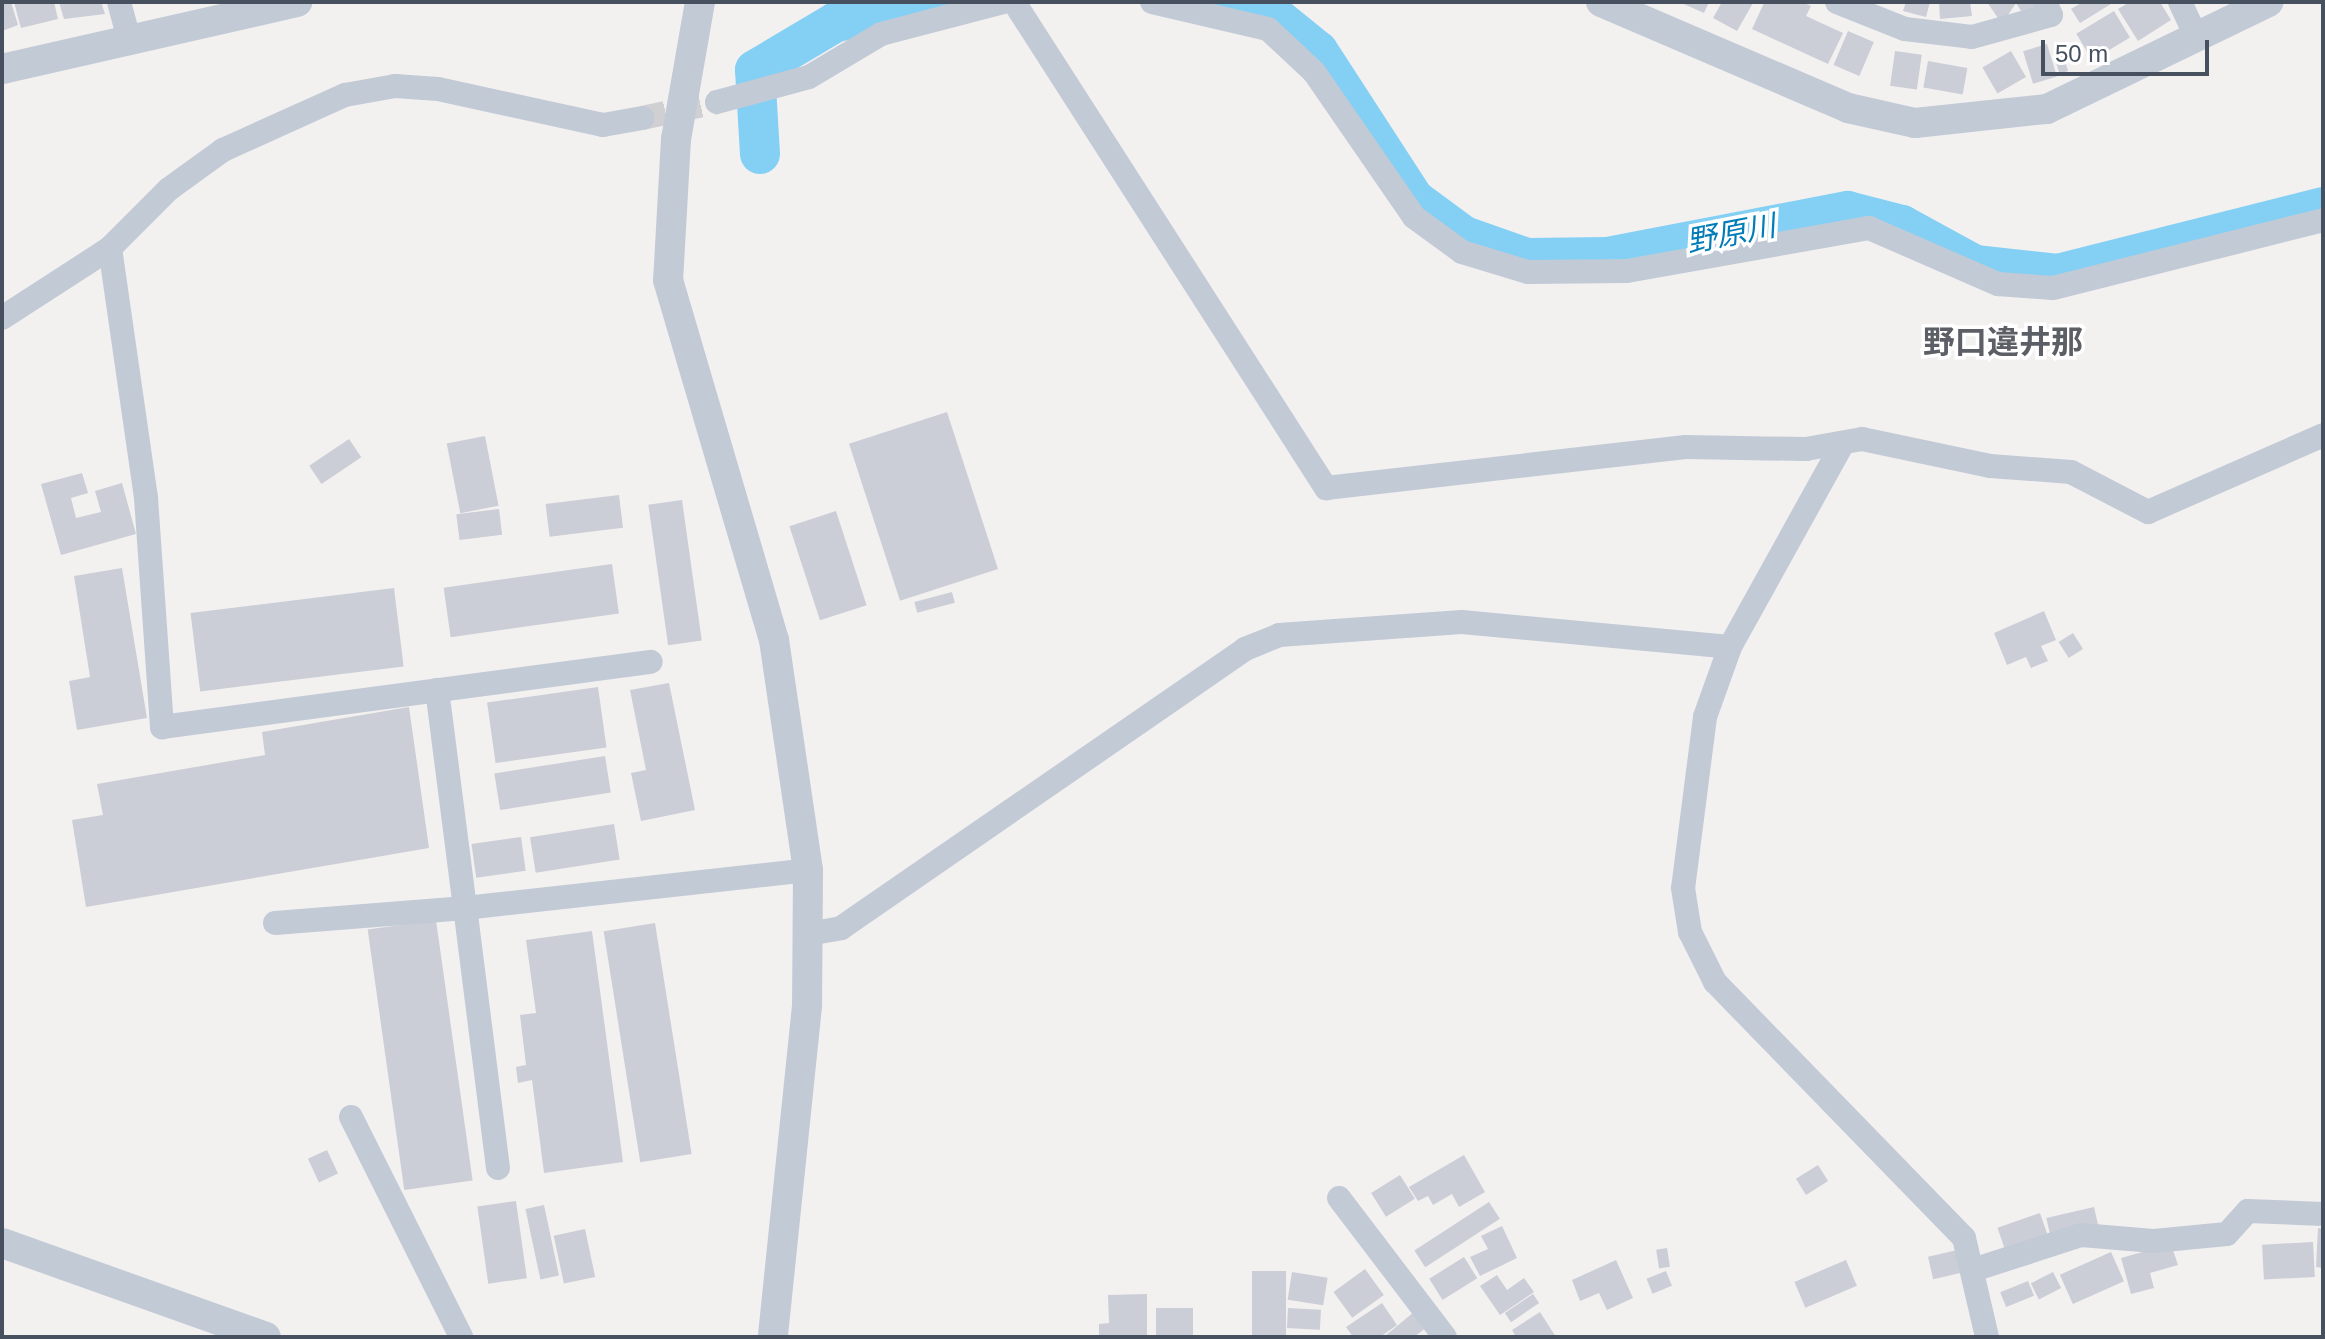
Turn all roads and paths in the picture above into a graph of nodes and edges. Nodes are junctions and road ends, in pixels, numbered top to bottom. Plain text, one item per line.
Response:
1 (119, 2) edge
2 (297, 2) edge
3 (700, 2) edge
4 (1003, 2) edge
5 (1014, 2) edge
6 (1152, 2) edge
7 (1601, 2) edge
8 (1837, 2) edge
9 (2045, 2) edge
10 (2180, 2) edge
11 (2268, 2) edge
12 (2197, 38) junction
13 (129, 40) junction
14 (2, 69) edge
15 (717, 102) tunnel mouth
16 (642, 118) tunnel mouth
17 (2323, 220) edge
18 (110, 248) junction
19 (2, 318) edge
20 (2323, 435) edge
21 (1843, 443) junction
22 (1730, 647) junction
23 (651, 662) dead end
24 (437, 690) junction
25 (808, 870) junction
26 (465, 908) junction
27 (275, 923) dead end
28 (808, 934) junction
29 (351, 1117) dead end
30 (498, 1168) dead end
31 (1339, 1198) dead end
32 (2323, 1214) edge
33 (2, 1243) edge
34 (1976, 1269) junction
35 (266, 1337) edge
36 (461, 1337) edge
37 (773, 1337) edge
38 (1445, 1337) edge
39 (1987, 1337) edge

1 - 13 street
2 - 13 street
3 - 25 street
4 - 15 street
5 - 21 street
6 - 17 street
7 - 12 street
8 - 9 street
10 - 12 street
11 - 12 street
13 - 14 street
16 - 18 street
18 - 19 street
18 - 24 street
20 - 21 street
21 - 22 street
22 - 28 street
22 - 34 street
23 - 24 street
24 - 26 street
25 - 26 street
25 - 28 street
26 - 27 street
26 - 30 street
28 - 37 street
29 - 36 street
31 - 38 street
32 - 34 street
33 - 35 street
34 - 39 street

